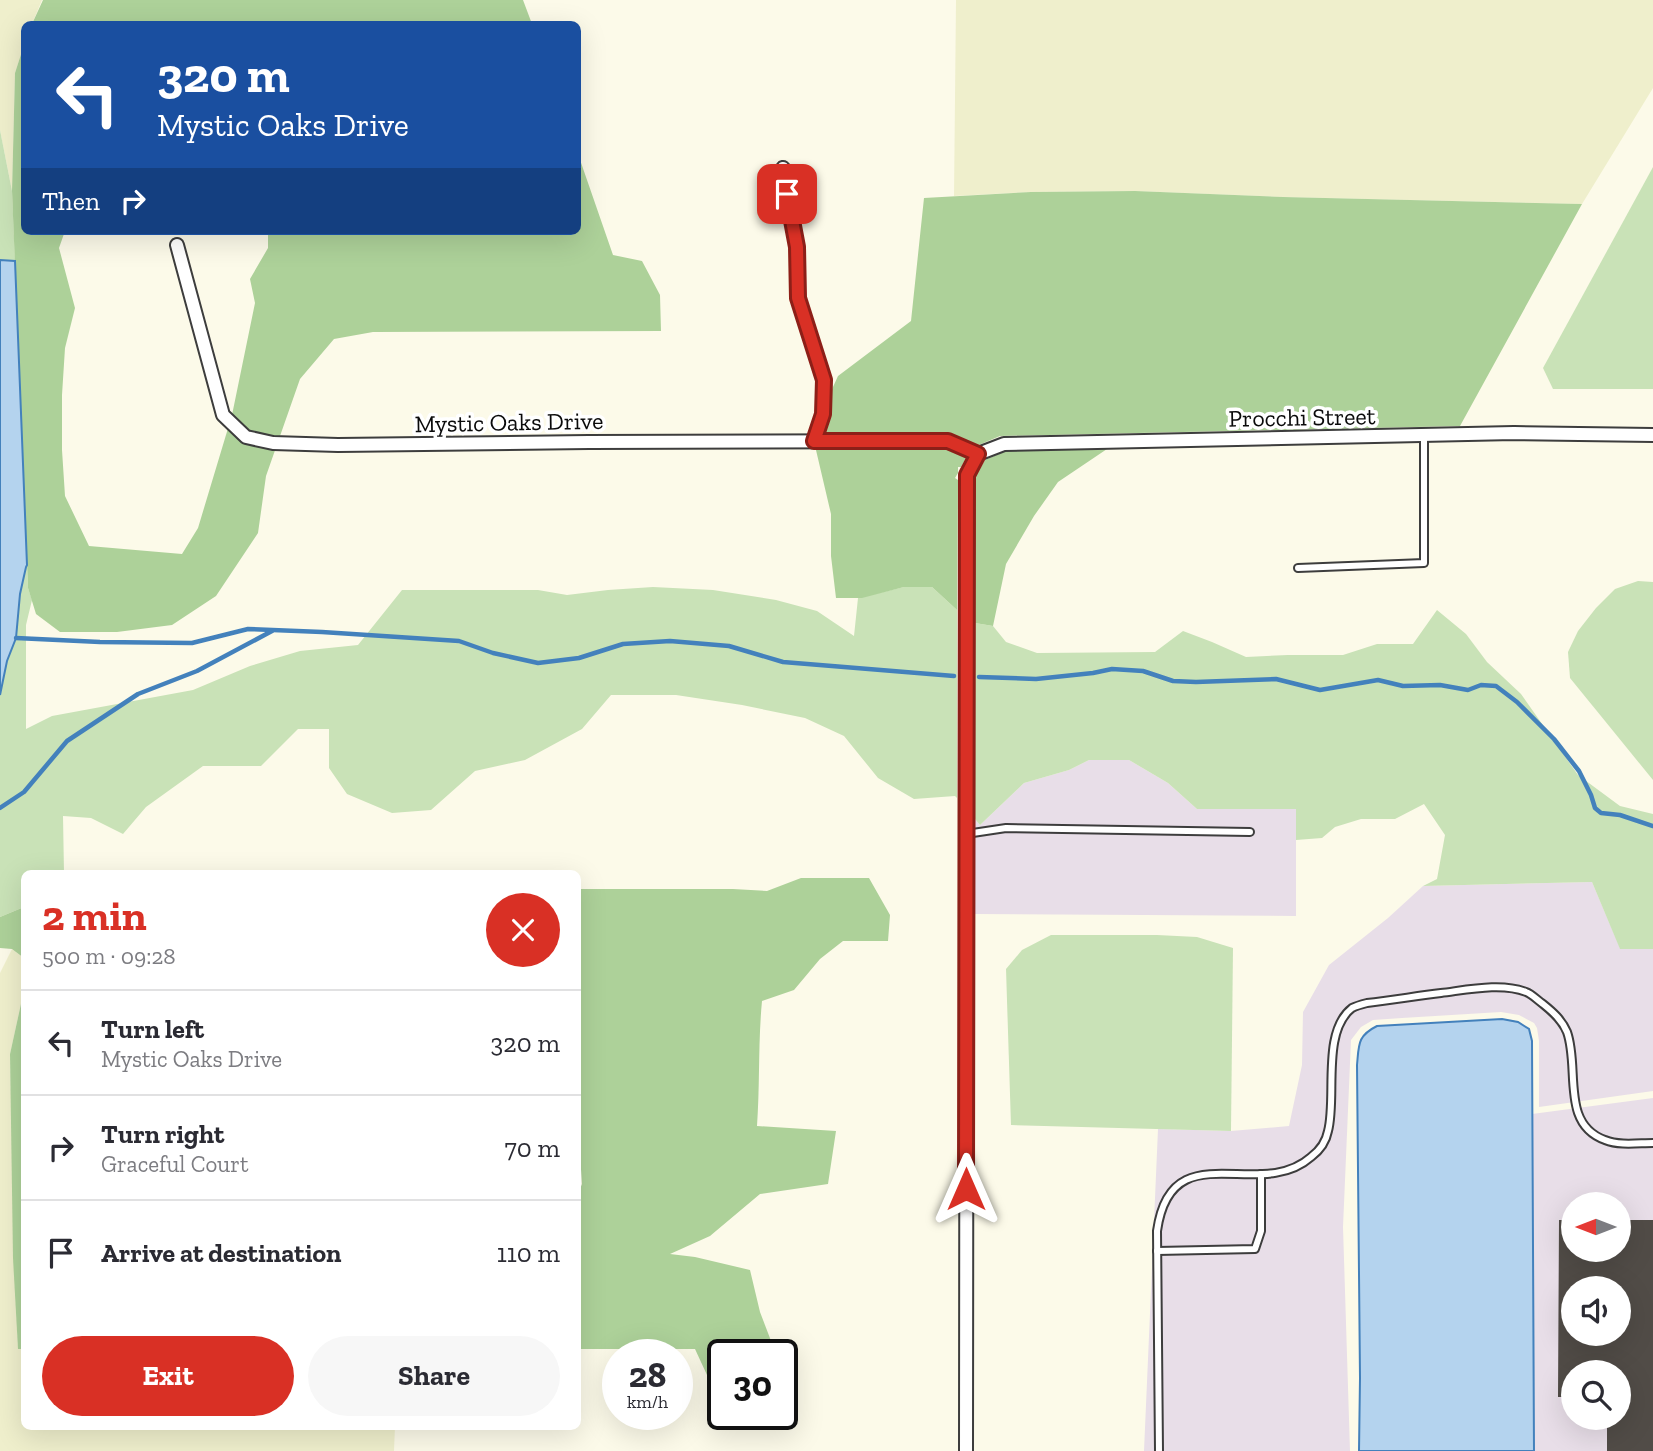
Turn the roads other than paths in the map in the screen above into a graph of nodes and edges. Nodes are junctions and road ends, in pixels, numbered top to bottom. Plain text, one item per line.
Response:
1 (783, 168) dead end
2 (177, 246) dead end
3 (1424, 435) junction
4 (1653, 435) edge
5 (814, 441) junction
6 (978, 454) junction
7 (1298, 568) dead end
8 (1250, 832) dead end
9 (966, 834) junction
10 (1653, 1143) edge
11 (1261, 1174) junction
12 (1157, 1251) junction
13 (966, 1451) edge
14 (1159, 1451) edge

1 - 5 street
2 - 5 street, Mystic Oaks Drive
3 - 4 street, Procchi Street
3 - 6 street, Procchi Street
3 - 7 lane
5 - 6 street, Mystic Oaks Drive
6 - 9 street
8 - 9 lane
9 - 13 street
10 - 11 lane
11 - 12 lane
11 - 12 lane
12 - 14 lane

